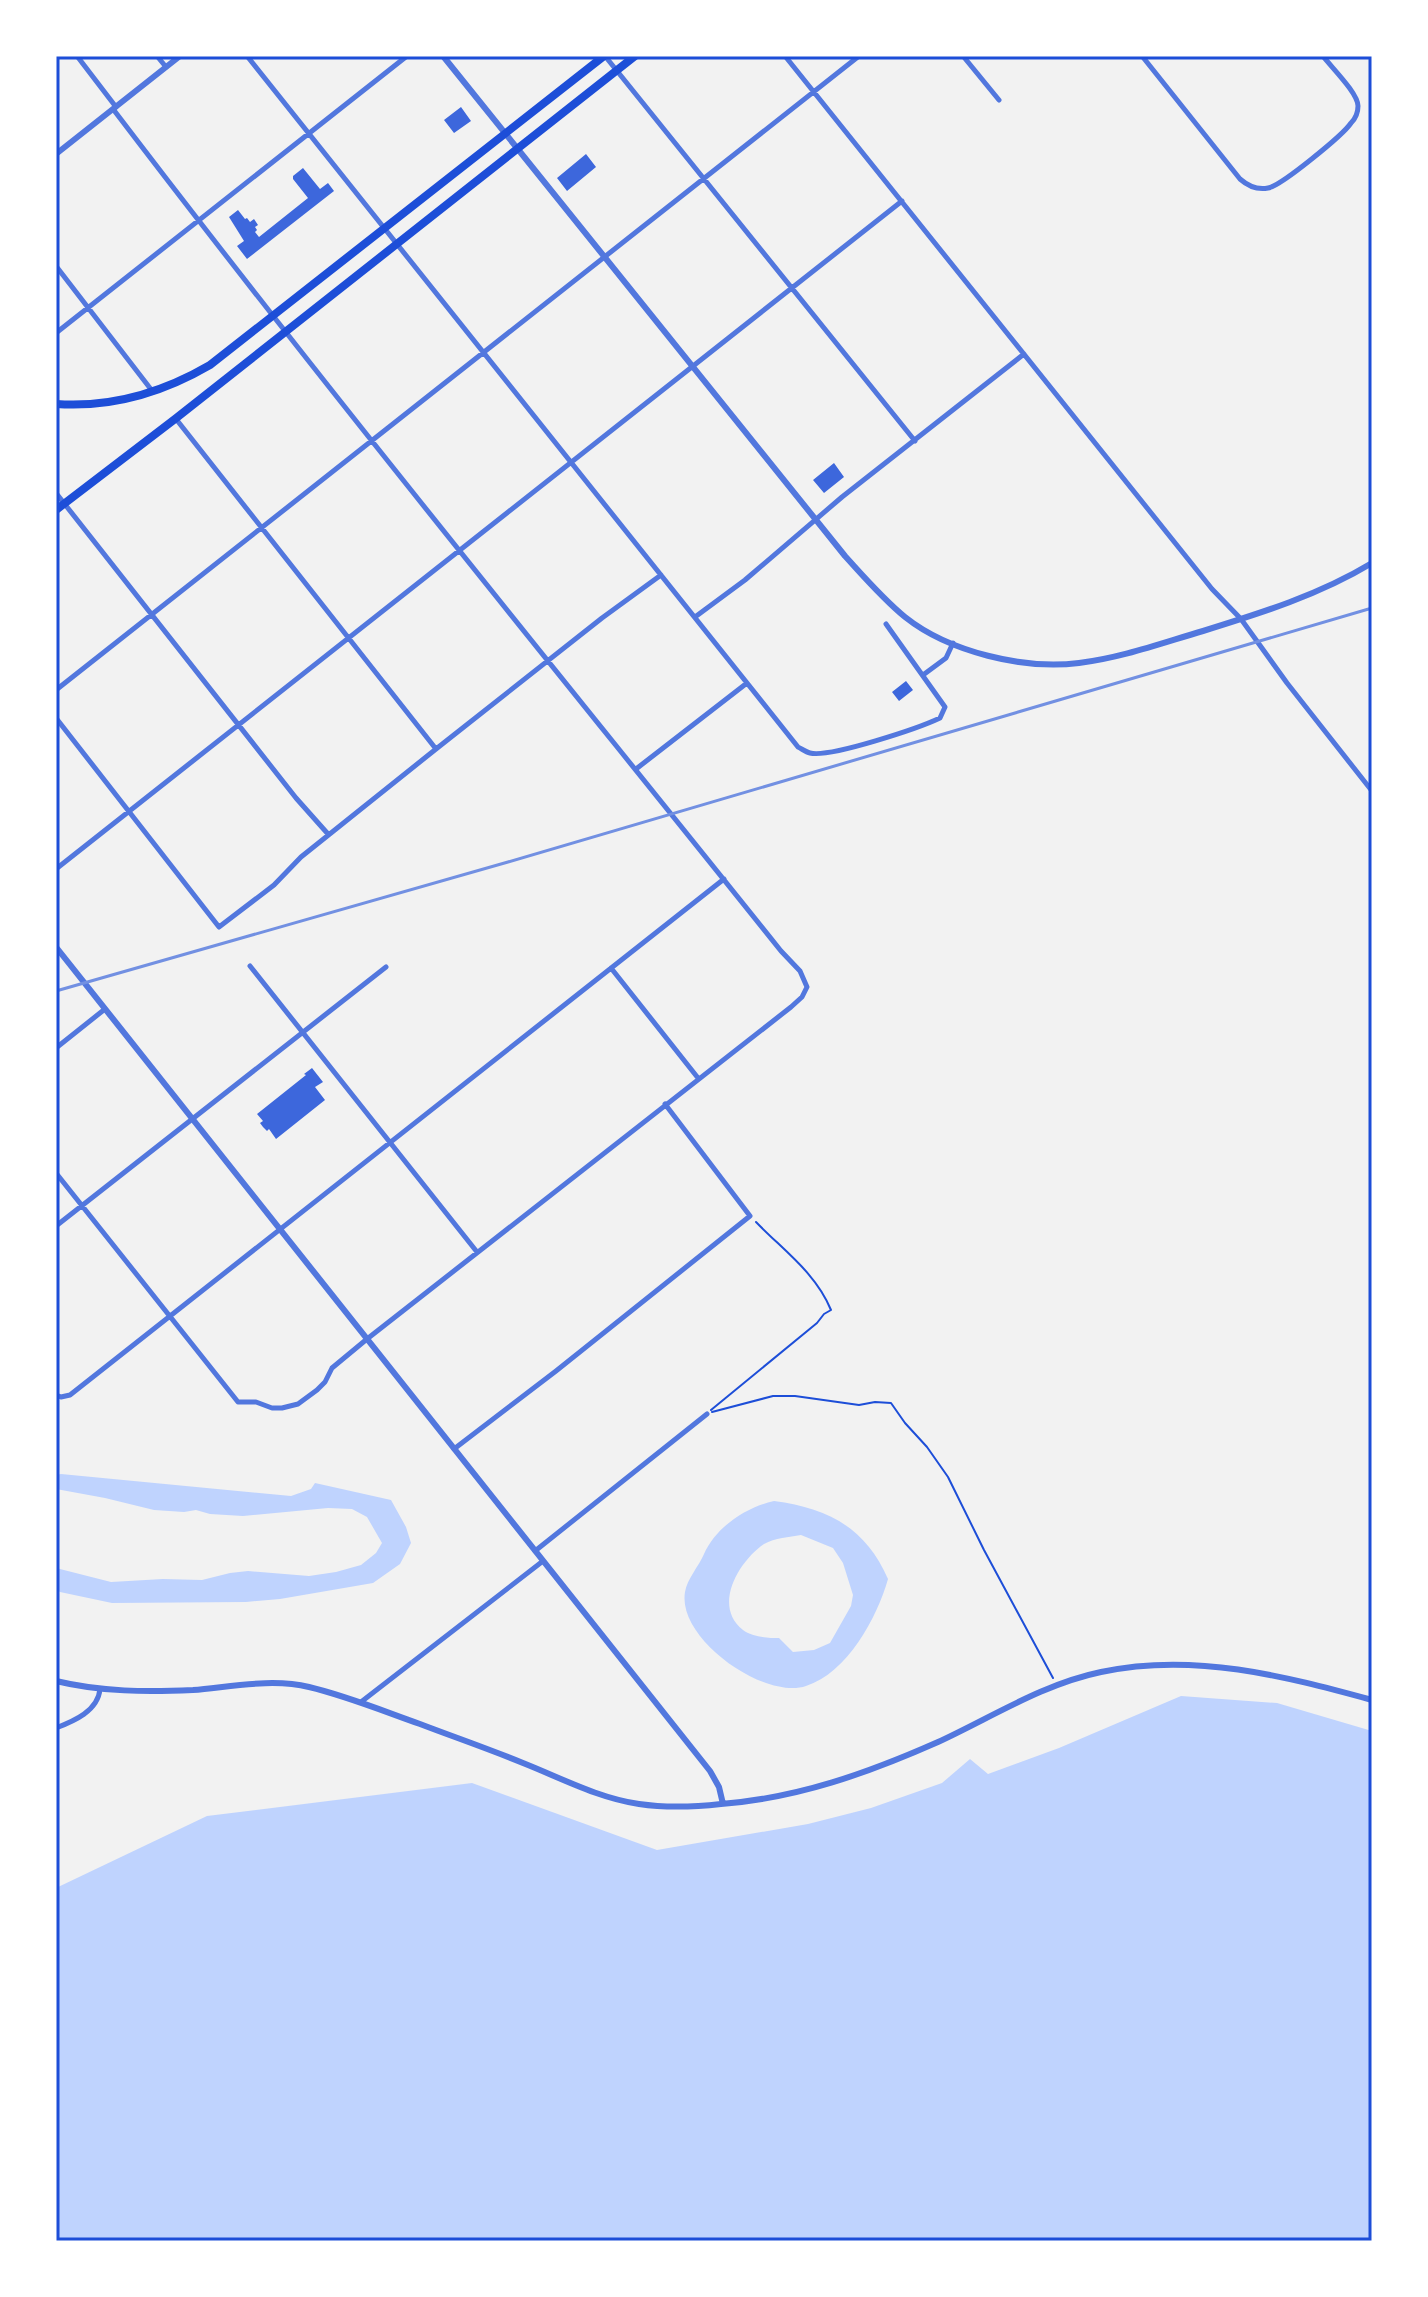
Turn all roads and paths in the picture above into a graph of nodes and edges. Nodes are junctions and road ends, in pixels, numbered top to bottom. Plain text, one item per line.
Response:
1 (77, 56) edge
2 (157, 56) edge
3 (180, 56) edge
4 (247, 56) edge
5 (407, 56) edge
6 (443, 56) edge
7 (605, 56) edge
8 (635, 56) edge
9 (785, 56) edge
10 (859, 56) edge
11 (963, 56) edge
12 (1142, 56) edge
13 (1323, 56) edge
14 (166, 67) junction
15 (616, 70) junction
16 (814, 92) junction
17 (999, 100) dead end
18 (114, 108) junction
19 (308, 133) junction
20 (505, 134) junction
21 (517, 149) junction
22 (57, 150) edge
23 (704, 179) junction
24 (902, 201) junction
25 (199, 220) junction
26 (384, 229) junction
27 (396, 244) junction
28 (603, 258) junction
29 (56, 266) edge
30 (791, 288) junction
31 (88, 307) junction
32 (274, 317) junction
33 (285, 331) junction
34 (56, 333) edge
35 (483, 353) junction
36 (1024, 354) junction
37 (691, 367) junction
38 (154, 392) junction
39 (56, 404) edge
40 (175, 419) junction
41 (373, 440) junction
42 (915, 441) junction
43 (570, 463) junction
44 (56, 493) edge
45 (64, 504) junction
46 (56, 510) edge
47 (815, 520) junction
48 (262, 528) junction
49 (461, 550) junction
50 (1372, 563) edge
51 (661, 575) junction
52 (153, 614) junction
53 (695, 617) junction
54 (1241, 619) junction
55 (886, 624) dead end
56 (348, 638) junction
57 (953, 643) junction
58 (548, 660) junction
59 (923, 675) junction
60 (747, 683) junction
61 (56, 690) edge
62 (56, 718) edge
63 (239, 725) junction
64 (436, 749) junction
65 (636, 769) junction
66 (1372, 791) edge
67 (129, 812) junction
68 (328, 834) junction
69 (56, 869) edge
70 (724, 879) junction
71 (56, 947) edge
72 (250, 966) dead end
73 (386, 967) dead end
74 (611, 968) junction
75 (105, 1009) junction
76 (302, 1032) junction
77 (56, 1048) edge
78 (698, 1078) junction
79 (665, 1104) junction
80 (192, 1119) junction
81 (391, 1142) junction
82 (56, 1173) edge
83 (82, 1206) junction
84 (750, 1216) junction
85 (56, 1226) edge
86 (279, 1228) junction
87 (477, 1252) junction
88 (170, 1316) junction
89 (367, 1339) junction
90 (58, 1396) edge
91 (707, 1414) junction
92 (454, 1449) junction
93 (535, 1551) junction
94 (543, 1561) junction
95 (56, 1681) edge
96 (1055, 1685) junction
97 (100, 1689) junction
98 (1372, 1700) edge
99 (361, 1702) junction
100 (56, 1728) edge
101 (723, 1804) junction

1 - 18 street
2 - 14 street
3 - 14 street
4 - 19 street
5 - 19 street
6 - 20 street
7 - 15 street
7 - 20 main road
8 - 15 main road
9 - 16 street
10 - 16 street
11 - 17 street
12 - 13 street
14 - 18 street
15 - 21 main road
15 - 23 street
16 - 23 street
16 - 24 street
18 - 22 street
18 - 25 street
19 - 25 street
19 - 26 street
20 - 21 street
20 - 26 main road
21 - 27 main road
21 - 28 street
23 - 28 street
23 - 30 street
24 - 30 street
24 - 36 street
25 - 31 street
25 - 32 street
26 - 27 street
26 - 32 main road
27 - 33 main road
27 - 35 street
28 - 35 street
28 - 37 street
29 - 31 street
30 - 37 street
30 - 42 street
31 - 34 street
31 - 38 street
32 - 33 street
32 - 38 main road
33 - 40 main road
33 - 41 street
35 - 41 street
35 - 43 street
36 - 42 street
36 - 54 street
37 - 43 street
37 - 47 street
38 - 39 main road
40 - 45 main road
40 - 48 street
41 - 48 street
41 - 49 street
42 - 47 street
43 - 49 street
43 - 51 street
44 - 45 street
45 - 46 main road
45 - 52 street
47 - 53 street
47 - 57 street
48 - 52 street
48 - 56 street
49 - 56 street
49 - 58 street
50 - 54 street
51 - 53 street
51 - 58 street
52 - 61 street
52 - 63 street
53 - 60 street
54 - 57 street
54 - 66 street
55 - 59 street
56 - 63 street
56 - 64 street
57 - 59 street
58 - 64 street
58 - 65 street
59 - 60 street
60 - 65 street
62 - 67 street
63 - 67 street
63 - 68 street
64 - 68 street
65 - 70 street
67 - 68 street
67 - 69 street
70 - 74 street
70 - 78 street
71 - 75 street
72 - 76 street
73 - 76 street
74 - 78 street
74 - 81 street
75 - 77 street
75 - 80 street
76 - 80 street
76 - 81 street
78 - 79 street
79 - 84 street
79 - 87 street
80 - 83 street
80 - 86 street
81 - 86 street
81 - 87 street
82 - 83 street
83 - 85 street
83 - 88 street
84 - 91 path
84 - 92 street
86 - 88 street
86 - 89 street
87 - 89 street
88 - 89 street
88 - 90 street
89 - 92 street
91 - 93 street
91 - 96 path
92 - 93 street
93 - 94 street
94 - 99 street
94 - 101 street
95 - 97 street
96 - 98 street
96 - 101 street
97 - 99 street
97 - 100 street
99 - 101 street

